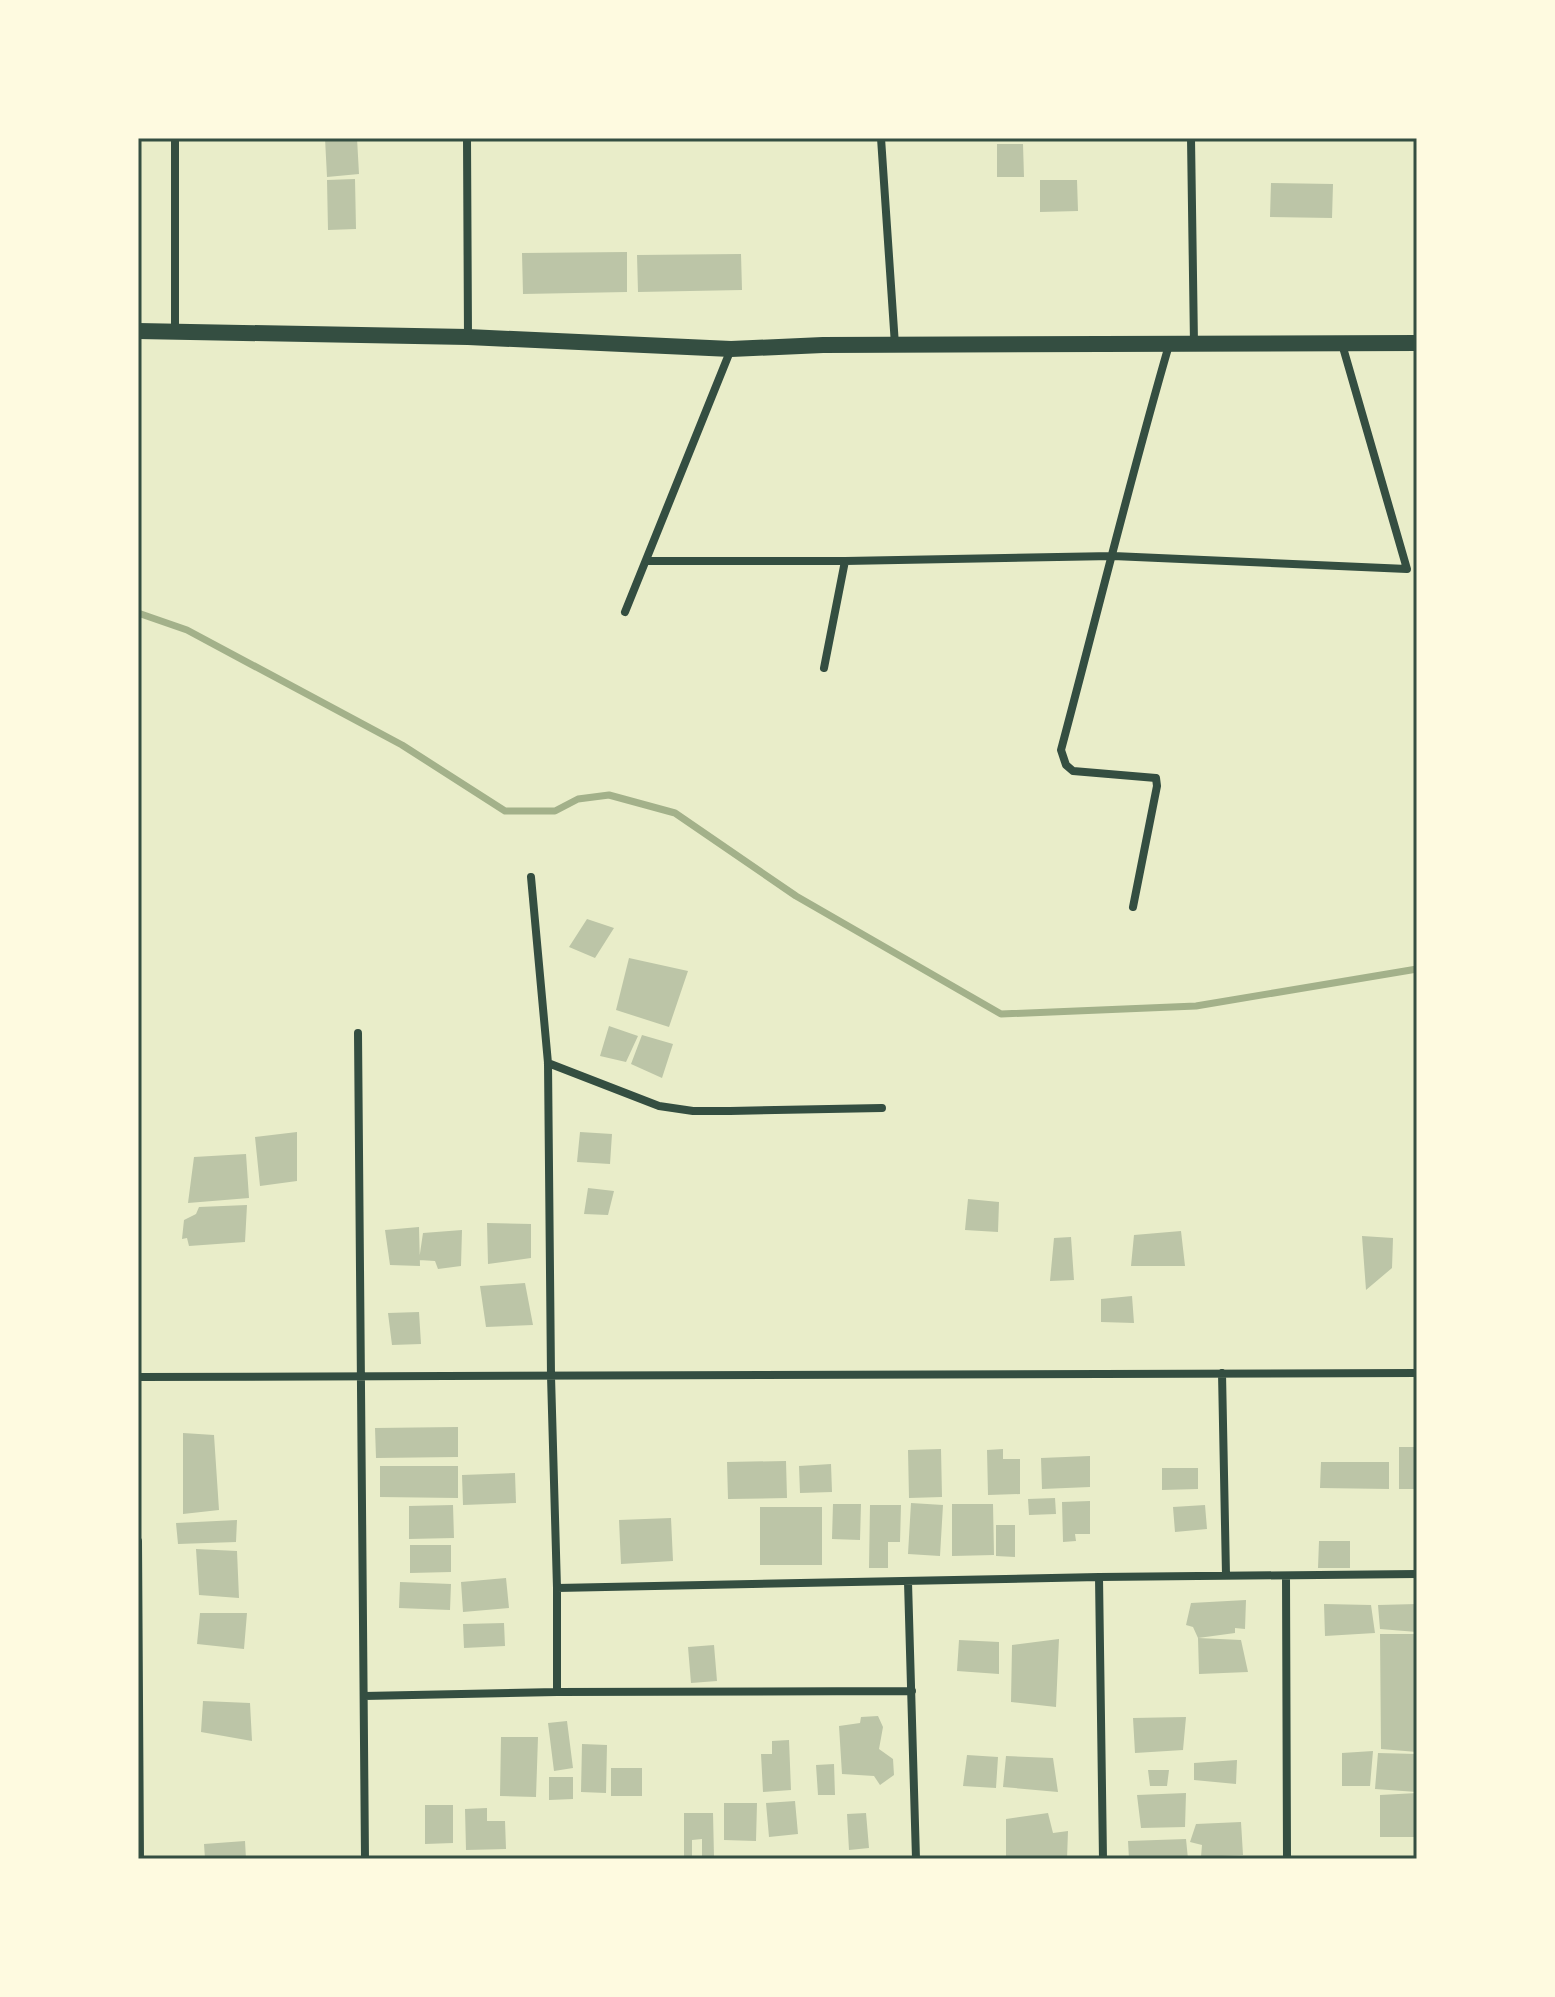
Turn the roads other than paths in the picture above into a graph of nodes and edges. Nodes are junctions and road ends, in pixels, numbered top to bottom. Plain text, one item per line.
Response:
1 (175, 138) edge
2 (467, 138) edge
3 (881, 138) edge
4 (1191, 138) edge
5 (138, 331) edge
6 (175, 331) junction
7 (468, 337) junction
8 (1417, 343) edge
9 (1342, 344) junction
10 (1169, 345) junction
11 (1194, 345) junction
12 (895, 346) junction
13 (731, 349) junction
14 (1113, 556) junction
15 (646, 561) junction
16 (845, 561) junction
17 (625, 612) dead end
18 (824, 668) dead end
19 (531, 877) dead end
20 (1133, 907) dead end
21 (358, 1033) dead end
22 (548, 1063) junction
23 (882, 1108) dead end
24 (1222, 1373) junction
25 (1417, 1373) edge
26 (551, 1376) junction
27 (138, 1377) edge
28 (362, 1377) junction
29 (138, 1541) edge
30 (1417, 1574) edge
31 (1226, 1575) junction
32 (1286, 1576) junction
33 (1099, 1577) junction
34 (908, 1582) junction
35 (557, 1588) junction
36 (912, 1691) junction
37 (557, 1692) junction
38 (364, 1696) junction
39 (140, 1859) edge
40 (365, 1859) edge
41 (916, 1859) edge
42 (1103, 1859) edge
43 (1287, 1859) edge

1 - 6 street
2 - 7 street
3 - 12 street
4 - 11 street
5 - 6 main road
6 - 7 main road
7 - 13 main road
8 - 9 main road
9 - 11 main road
9 - 14 street
10 - 11 main road
10 - 12 main road
10 - 14 street
12 - 13 main road
13 - 15 street
14 - 16 street
14 - 20 street
15 - 16 street
15 - 17 street
16 - 18 street
19 - 22 street
21 - 28 street
22 - 23 street
22 - 26 street
24 - 25 street
24 - 26 street
24 - 31 street
26 - 28 street
26 - 35 street
27 - 28 street
28 - 38 street
29 - 39 street
30 - 32 street
31 - 32 street
31 - 33 street
32 - 43 street
33 - 34 street
33 - 42 street
34 - 35 street
34 - 36 street
35 - 37 street
36 - 37 street
36 - 41 street
37 - 38 street
38 - 40 street

